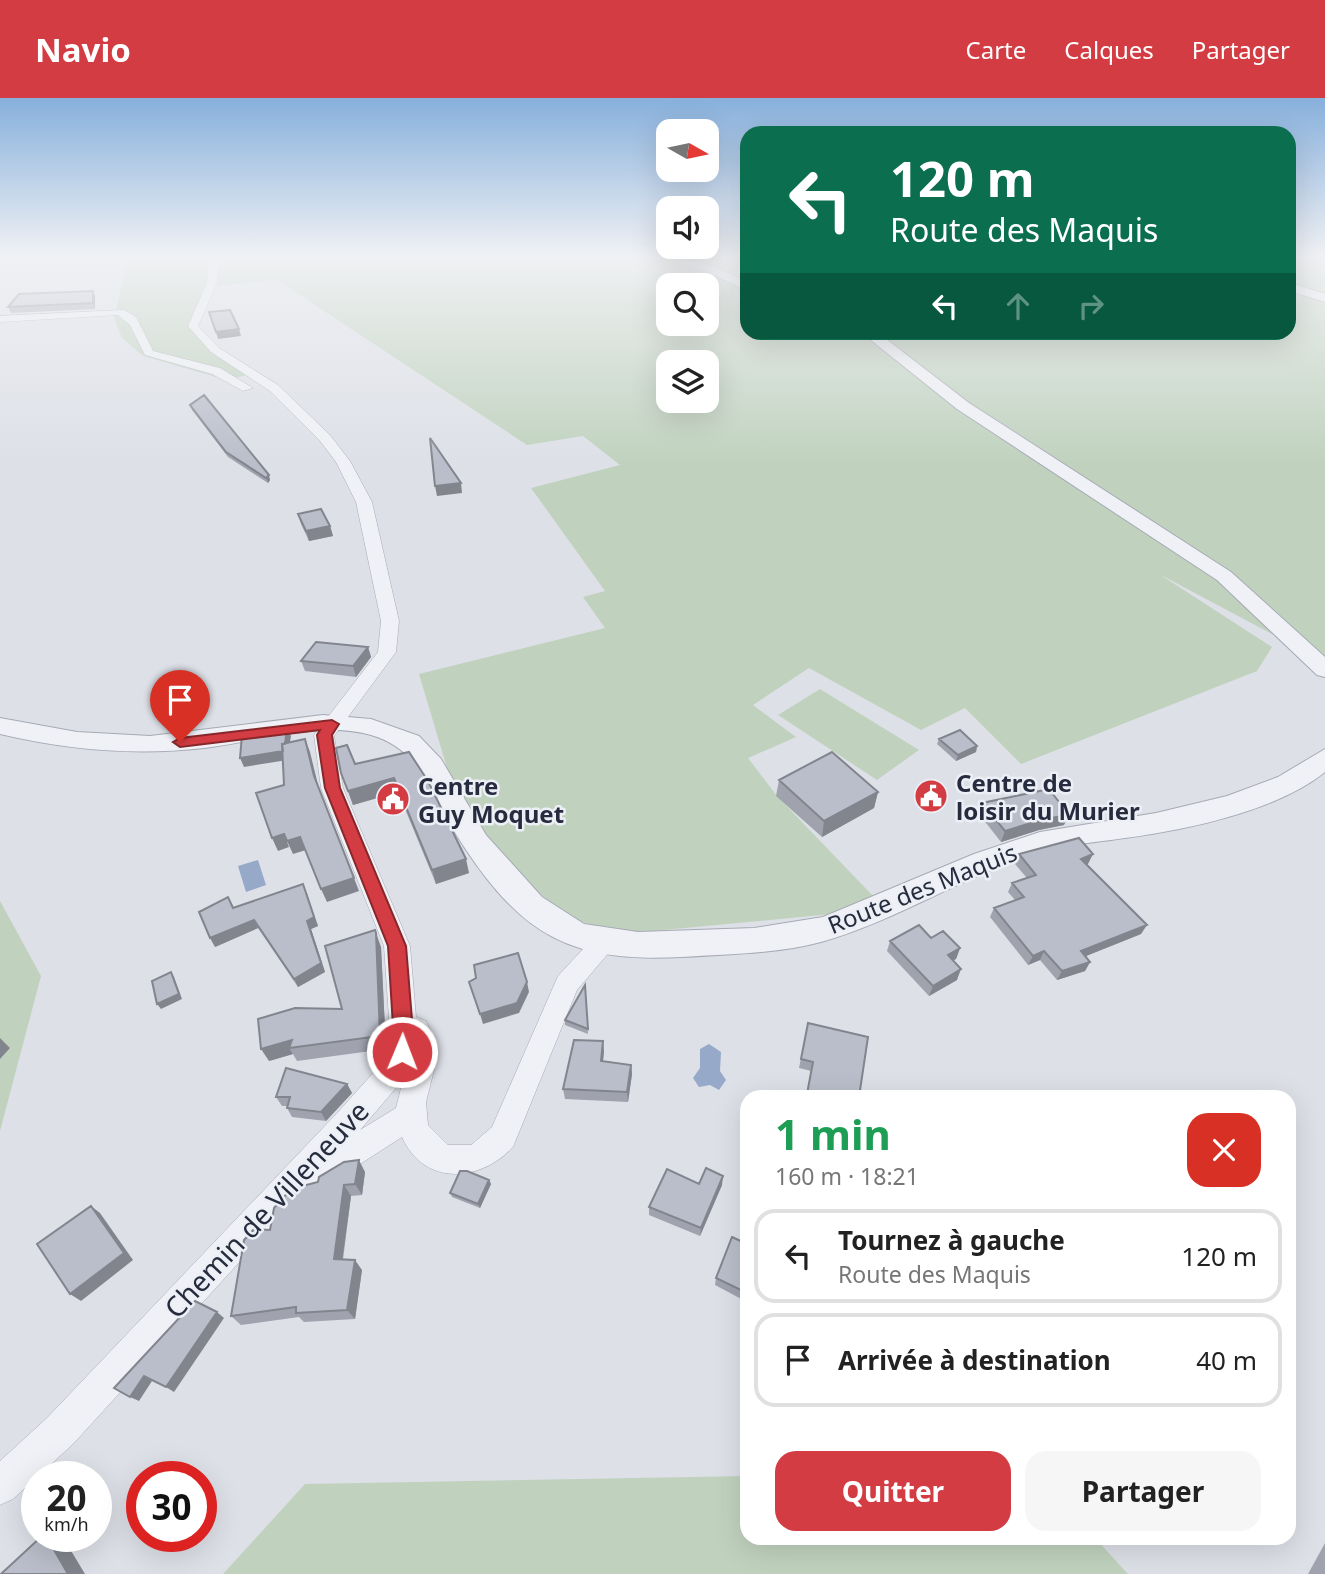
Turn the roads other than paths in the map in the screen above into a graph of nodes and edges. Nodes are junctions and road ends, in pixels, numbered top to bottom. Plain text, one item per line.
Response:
1 (137, 326) edge
2 (193, 326) edge
3 (878, 340) edge
4 (277, 392) junction
5 (1325, 670) edge
6 (354, 695) junction
7 (332, 724) junction
8 (363, 725) junction
9 (0, 726) edge
10 (1325, 758) edge
11 (605, 942) junction
12 (404, 1032) junction
13 (408, 1116) junction
14 (279, 1196) junction
15 (0, 1486) edge

1 - 4 street
2 - 4 street
3 - 5 street
4 - 6 street
6 - 7 street
6 - 8 street
7 - 8 street, Route des Maquis
7 - 9 street, Route des Maquis
7 - 12 street, Chemin de Villeneuve
8 - 11 street, Route des Maquis
10 - 11 street, Route des Maquis
11 - 13 street
12 - 13 street
12 - 14 street, Chemin de Villeneuve
13 - 14 street
14 - 15 street, Chemin de Villeneuve

